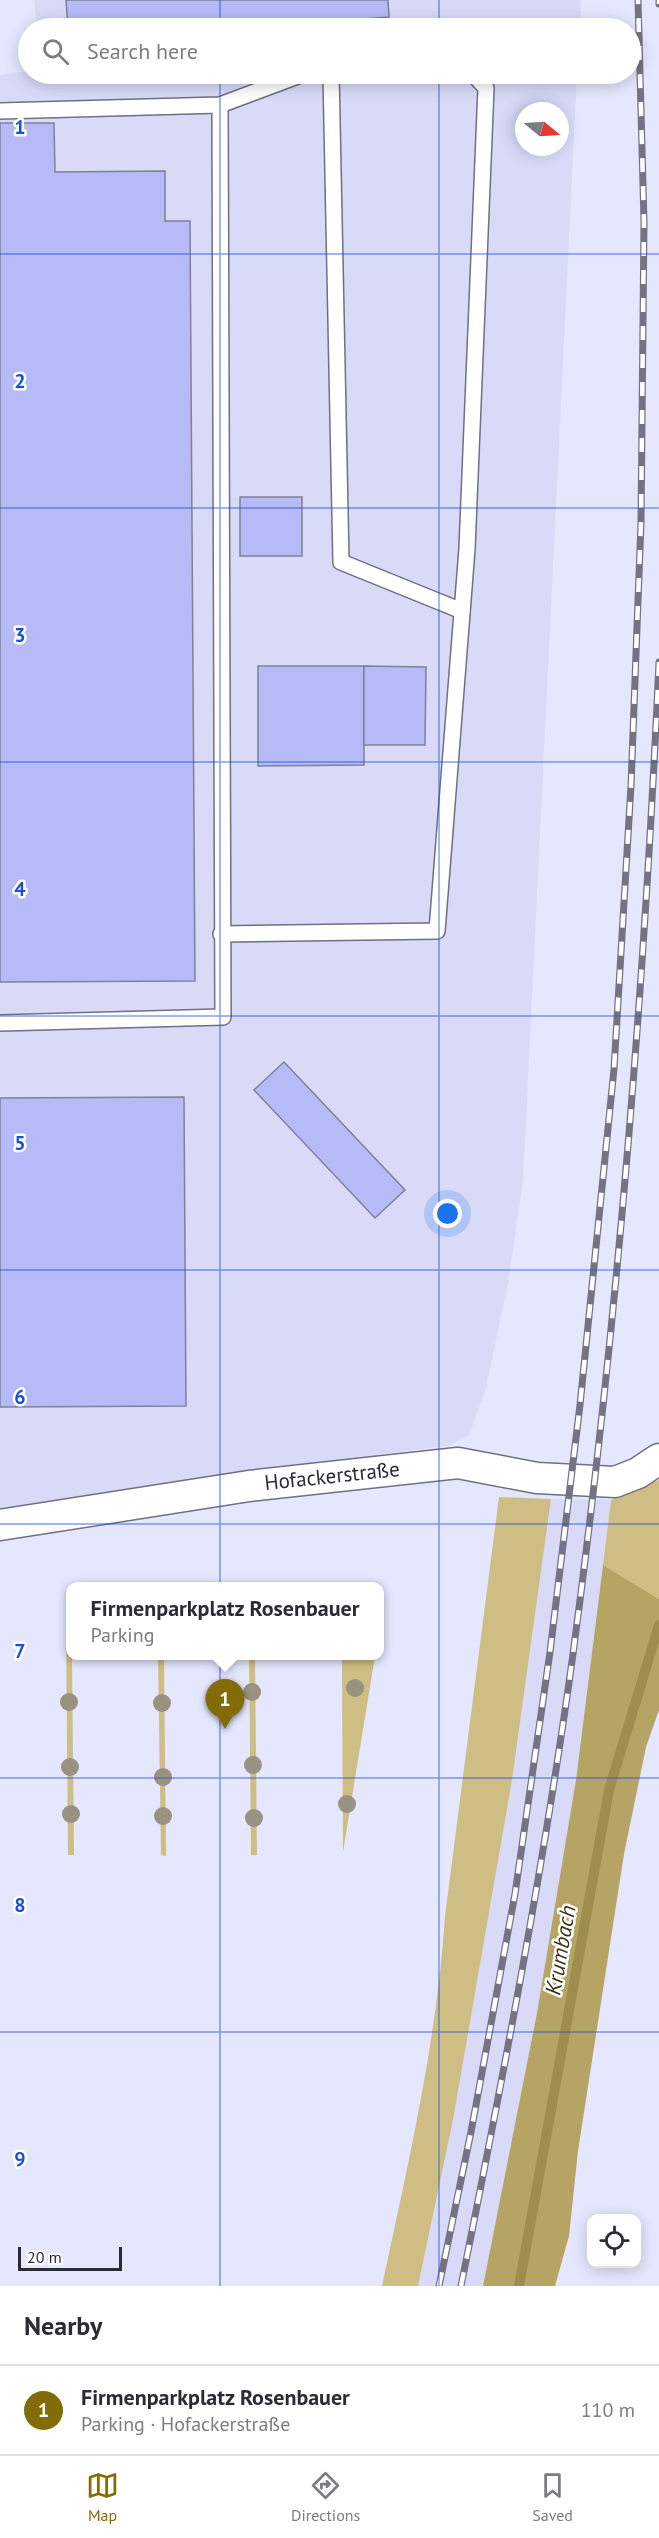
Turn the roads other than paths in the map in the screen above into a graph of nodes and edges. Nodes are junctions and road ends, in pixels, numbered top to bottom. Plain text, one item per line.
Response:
1 (276, 84) edge
2 (331, 84) edge
3 (482, 84) edge
4 (220, 105) junction
5 (0, 111) edge
6 (462, 611) junction
7 (221, 933) junction
8 (0, 1023) edge
9 (659, 1459) edge
10 (0, 1525) edge

1 - 4 lane
2 - 6 lane
3 - 6 lane
4 - 5 lane
4 - 7 lane
6 - 7 lane
7 - 8 lane
9 - 10 street, Hofackerstraße

